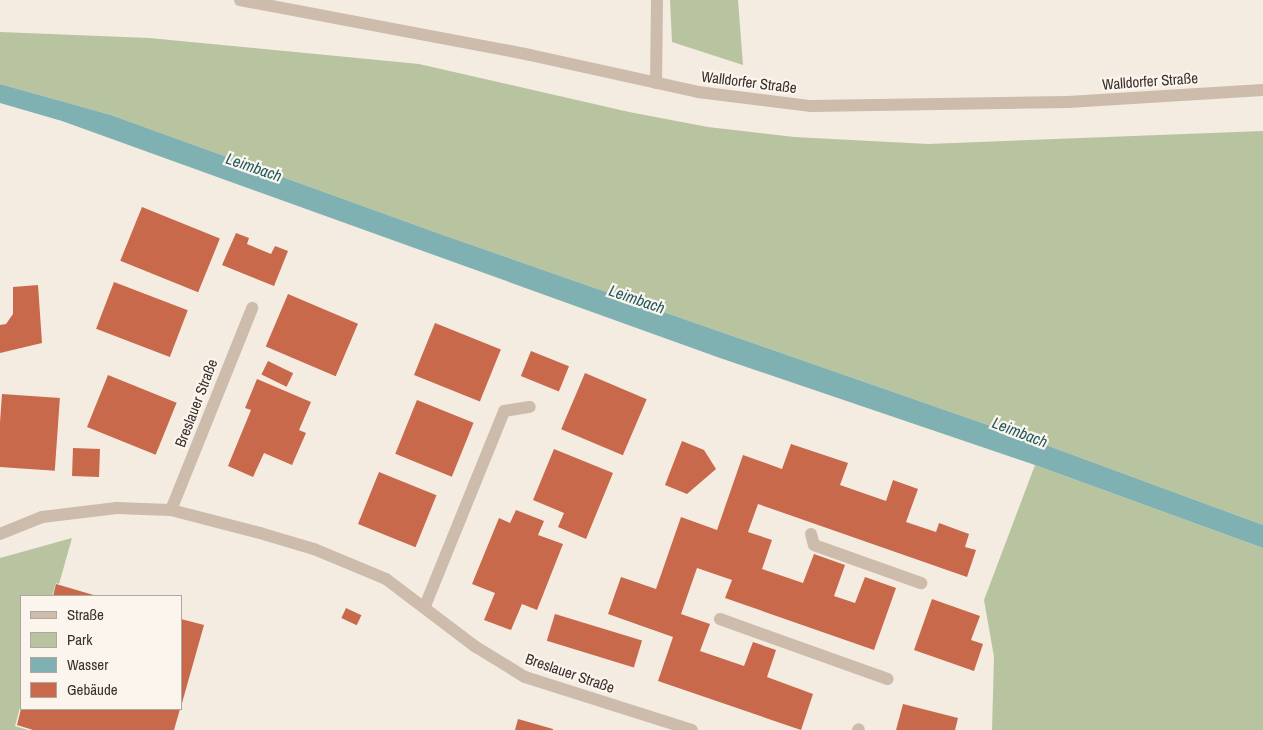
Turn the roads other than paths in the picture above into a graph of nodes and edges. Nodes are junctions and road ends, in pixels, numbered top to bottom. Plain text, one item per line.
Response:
1 (240, 0) edge
2 (657, 0) edge
3 (296, 5) edge
4 (656, 83) junction
5 (1263, 90) edge
6 (252, 308) dead end
7 (530, 407) dead end
8 (172, 510) junction
9 (0, 534) edge
10 (811, 534) dead end
11 (921, 583) dead end
12 (425, 606) junction
13 (720, 619) dead end
14 (888, 679) dead end
15 (692, 730) edge

1 - 3 street, Walldorfer Straße
2 - 4 street
3 - 4 street, Walldorfer Straße
4 - 5 street, Walldorfer Straße
6 - 8 street, Breslauer Straße
7 - 12 street
8 - 9 street, Breslauer Straße
8 - 12 street, Breslauer Straße
10 - 11 street
12 - 15 street, Breslauer Straße
13 - 14 street

